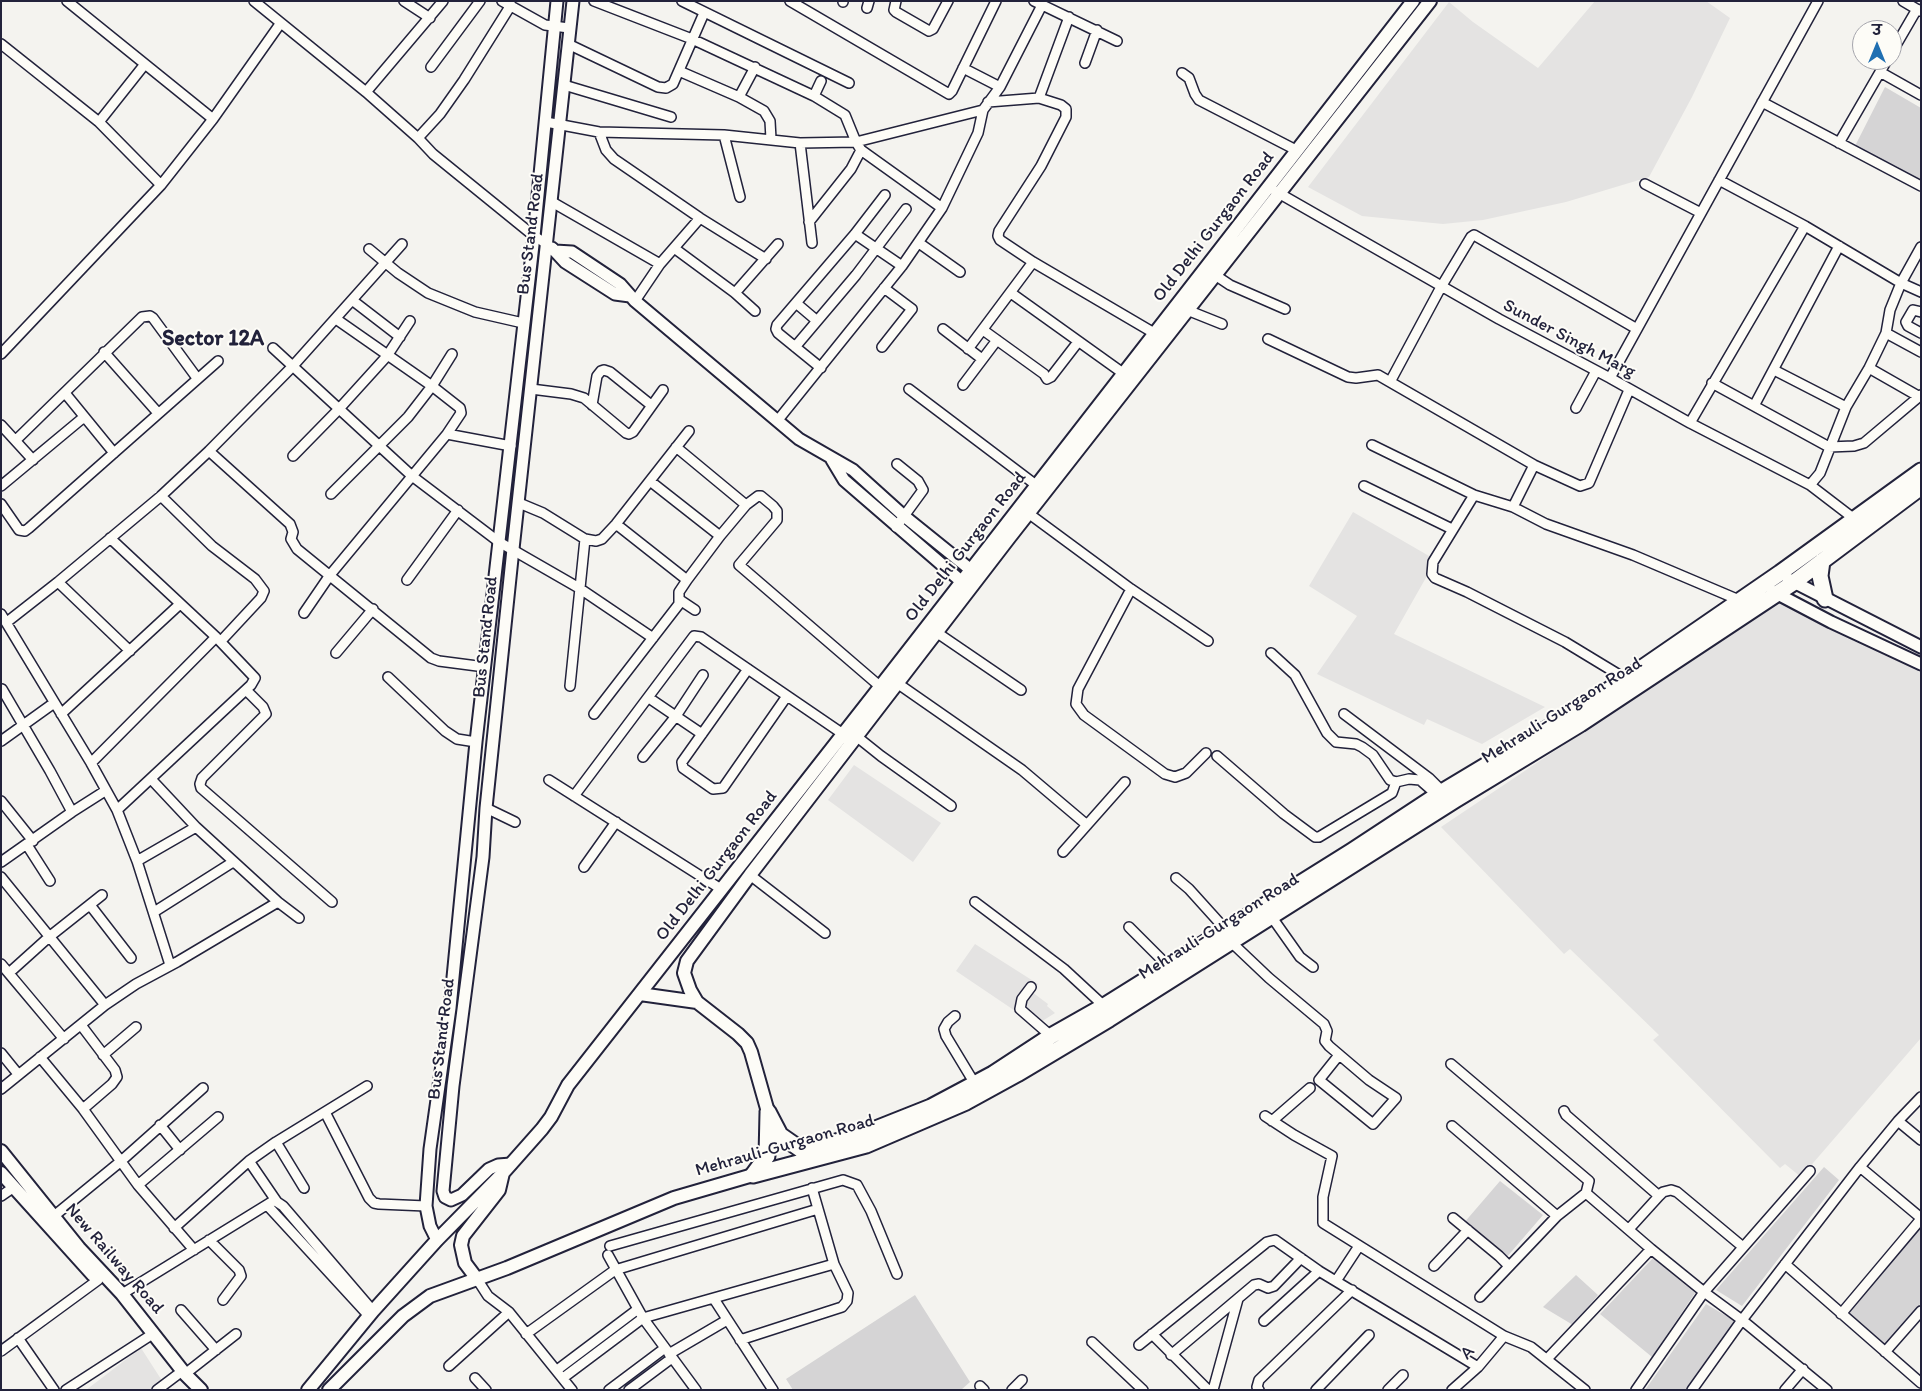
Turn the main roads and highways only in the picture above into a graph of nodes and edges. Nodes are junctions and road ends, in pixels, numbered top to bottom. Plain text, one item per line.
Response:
1 (1413, 1) edge
2 (1430, 1) edge
3 (1274, 190) junction
4 (1128, 376) junction
5 (1921, 472) edge
6 (1921, 487) edge
7 (1860, 523) junction
8 (1822, 560) junction
9 (1825, 599) road end
10 (889, 688) junction
11 (1446, 794) junction
12 (746, 857) junction
13 (753, 870) junction
14 (1228, 935) junction
15 (1189, 960) junction
16 (640, 994) junction
17 (697, 1002) junction
18 (768, 1112) junction
19 (1, 1151) edge
20 (507, 1168) junction
21 (1, 1173) edge
22 (753, 1175) junction
23 (477, 1278) junction
24 (181, 1374) junction
25 (191, 1390) edge
26 (201, 1390) edge
27 (308, 1390) edge
28 (330, 1390) edge

1 - 3 main road, Old Delhi Gurgaon Road
2 - 3 main road, Old Delhi Gurgaon Road
3 - 4 main road, Old Delhi Gurgaon Road
3 - 4 main road, Old Delhi Gurgaon Road
4 - 10 main road, Old Delhi Gurgaon Road
4 - 10 main road, Old Delhi Gurgaon Road
5 - 7 main road, Mehrauli-Gurgaon Road
6 - 7 main road, Mehrauli-Gurgaon Road
7 - 8 main road, Mehrauli-Gurgaon Road
7 - 11 main road, Mehrauli-Gurgaon Road
8 - 9 main road
8 - 11 main road, Mehrauli-Gurgaon Road
10 - 12 main road, Old Delhi Gurgaon Road
10 - 13 main road, Old Delhi Gurgaon Road
11 - 14 main road, Mehrauli-Gurgaon Road
11 - 14 main road, Mehrauli-Gurgaon Road
12 - 13 main road
12 - 16 main road, Old Delhi Gurgaon Road
13 - 17 main road, Old Delhi Gurgaon Road
14 - 15 main road, Mehrauli-Gurgaon Road
15 - 18 main road, Mehrauli-Gurgaon Road
15 - 22 main road, Mehrauli-Gurgaon Road
16 - 17 main road
16 - 20 main road, Old Delhi Gurgaon Road
17 - 18 main road
18 - 22 main road
19 - 24 main road, New Railway Road
20 - 23 main road
20 - 27 main road, Old Delhi Gurgaon Road
21 - 24 main road, New Railway Road
22 - 23 main road, Mehrauli-Gurgaon Road
23 - 28 main road, Mehrauli-Gurgaon Road
24 - 25 main road, New Railway Road
24 - 26 main road, New Railway Road

